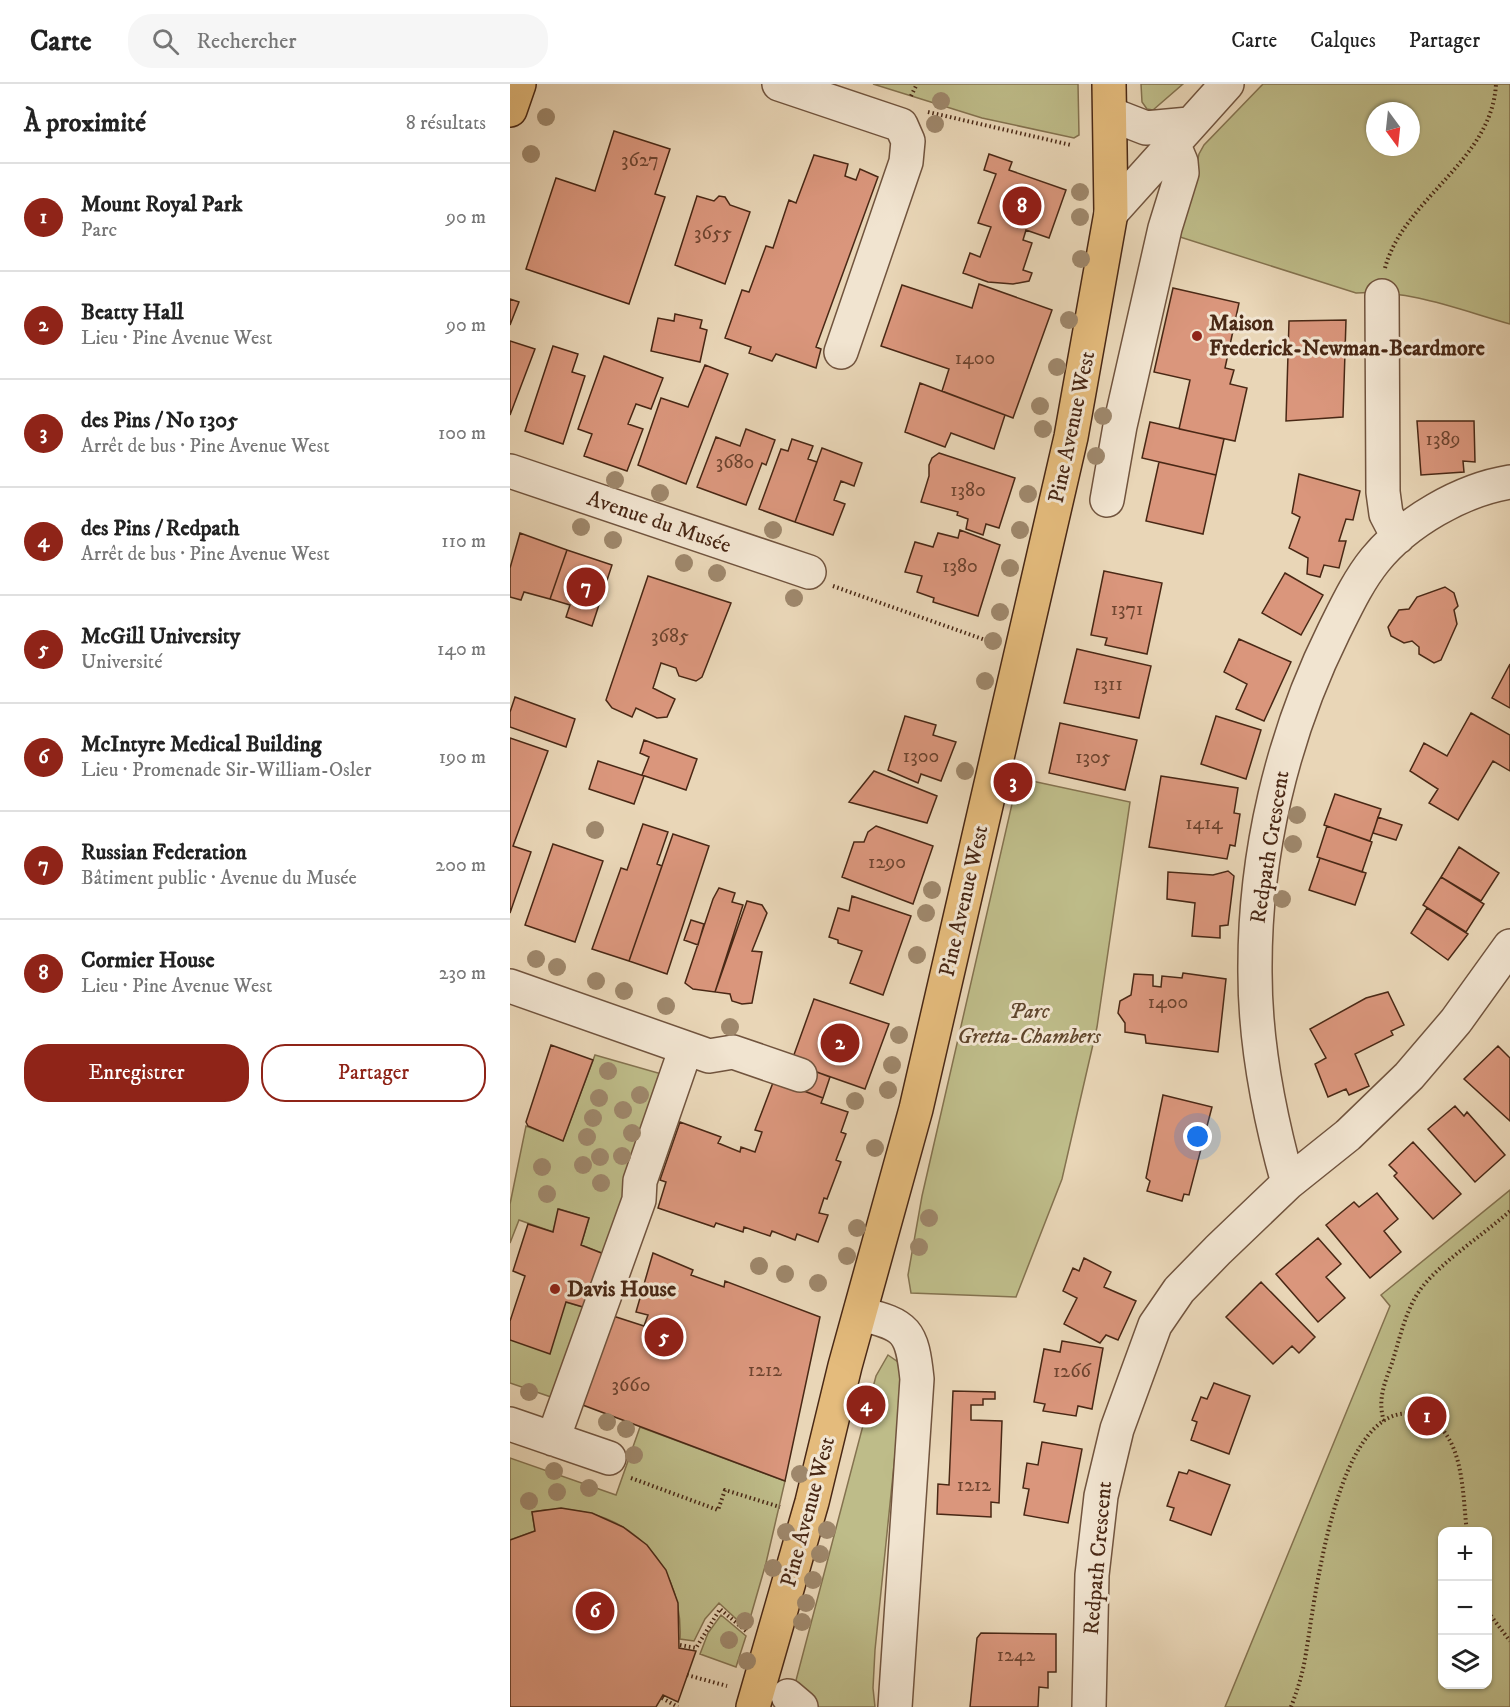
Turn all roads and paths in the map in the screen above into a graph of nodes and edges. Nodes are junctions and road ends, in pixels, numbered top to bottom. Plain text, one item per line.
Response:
1 (519, 84) edge
2 (779, 84) edge
3 (917, 84) edge
4 (1227, 84) edge
5 (1496, 84) edge
6 (1110, 99) edge
7 (510, 110) edge
8 (912, 113) junction
9 (1181, 133) junction
10 (1071, 145) dead end
11 (1111, 213) junction
12 (1382, 296) joint
13 (841, 352) dead end
14 (510, 471) edge
15 (1510, 482) edge
16 (1107, 500) dead end
17 (1398, 537) junction
18 (818, 578) joint
19 (988, 641) dead end
20 (1510, 946) edge
21 (510, 986) edge
22 (697, 1052) junction
23 (800, 1075) dead end
24 (1288, 1183) junction
25 (1510, 1211) edge
26 (861, 1314) junction
27 (1384, 1420) junction
28 (510, 1424) edge
29 (553, 1439) junction
30 (616, 1467) joint
31 (786, 1509) dead end
32 (1466, 1527) edge
33 (1492, 1617) edge
34 (749, 1635) dead end
35 (1510, 1641) edge
36 (680, 1645) dead end
37 (687, 1675) dead end
38 (662, 1698) dead end
39 (744, 1698) edge
40 (678, 1707) edge
41 (895, 1707) edge
42 (1089, 1707) edge
43 (1291, 1707) edge

1 - 7 main road
2 - 8 street
3 - 8 path
4 - 9 street
5 - 12 path
6 - 9 street
6 - 11 main road, Pine Avenue West
8 - 10 path
8 - 13 street
9 - 11 street
9 - 16 street
11 - 26 main road, Pine Avenue West
12 - 17 street
14 - 18 street, Avenue du Musée
15 - 17 street, Redpath Crescent
17 - 24 street, Redpath Crescent
18 - 19 path
20 - 24 street, Redpath Crescent
21 - 22 street
22 - 23 street
22 - 29 street
24 - 42 street, Redpath Crescent
25 - 27 path
26 - 39 main road, Pine Avenue West
26 - 41 street
27 - 32 path
27 - 43 path
28 - 29 street
29 - 30 street
30 - 31 path
33 - 35 path
34 - 36 path
37 - 39 path
38 - 40 path

